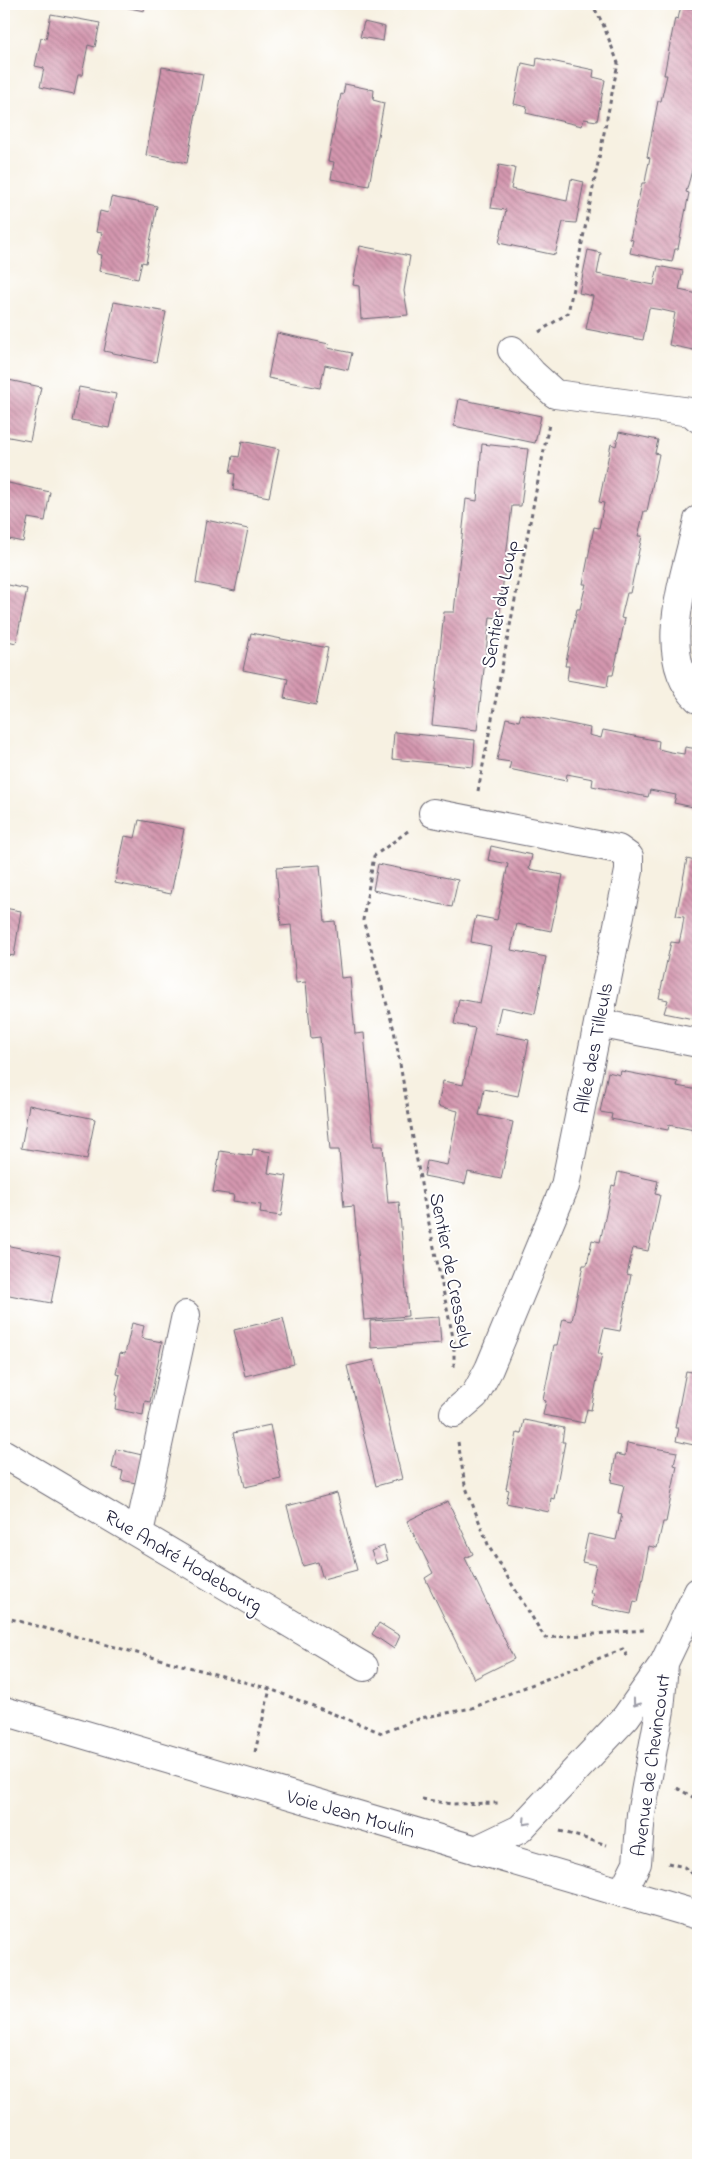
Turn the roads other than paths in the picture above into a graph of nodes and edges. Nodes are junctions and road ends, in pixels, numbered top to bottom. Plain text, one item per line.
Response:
1 (512, 350) road end
2 (698, 418) edge
3 (698, 520) edge
4 (698, 699) edge
5 (433, 813) road end
6 (598, 1023) junction
7 (698, 1042) edge
8 (186, 1315) dead end
9 (454, 1413) road end
10 (4, 1454) edge
11 (139, 1534) junction
12 (698, 1592) edge
13 (664, 1663) junction
14 (364, 1667) dead end
15 (4, 1711) edge
16 (476, 1850) junction
17 (622, 1893) junction
18 (698, 1915) edge

1 - 2 street
3 - 4 street
5 - 6 street, Allée des Tilleuls
6 - 7 street
6 - 9 street, Allée des Tilleuls
8 - 11 street
10 - 11 street, Rue André Hodebourg
11 - 14 street, Rue André Hodebourg
12 - 13 street, Avenue de Chevincourt
13 -> 16 street, Avenue de Chevincourt
13 - 17 street, Avenue de Chevincourt
15 - 16 street, Voie Jean Moulin
16 - 17 street, Voie Jean Moulin
17 - 18 street, Voie Jean Moulin

